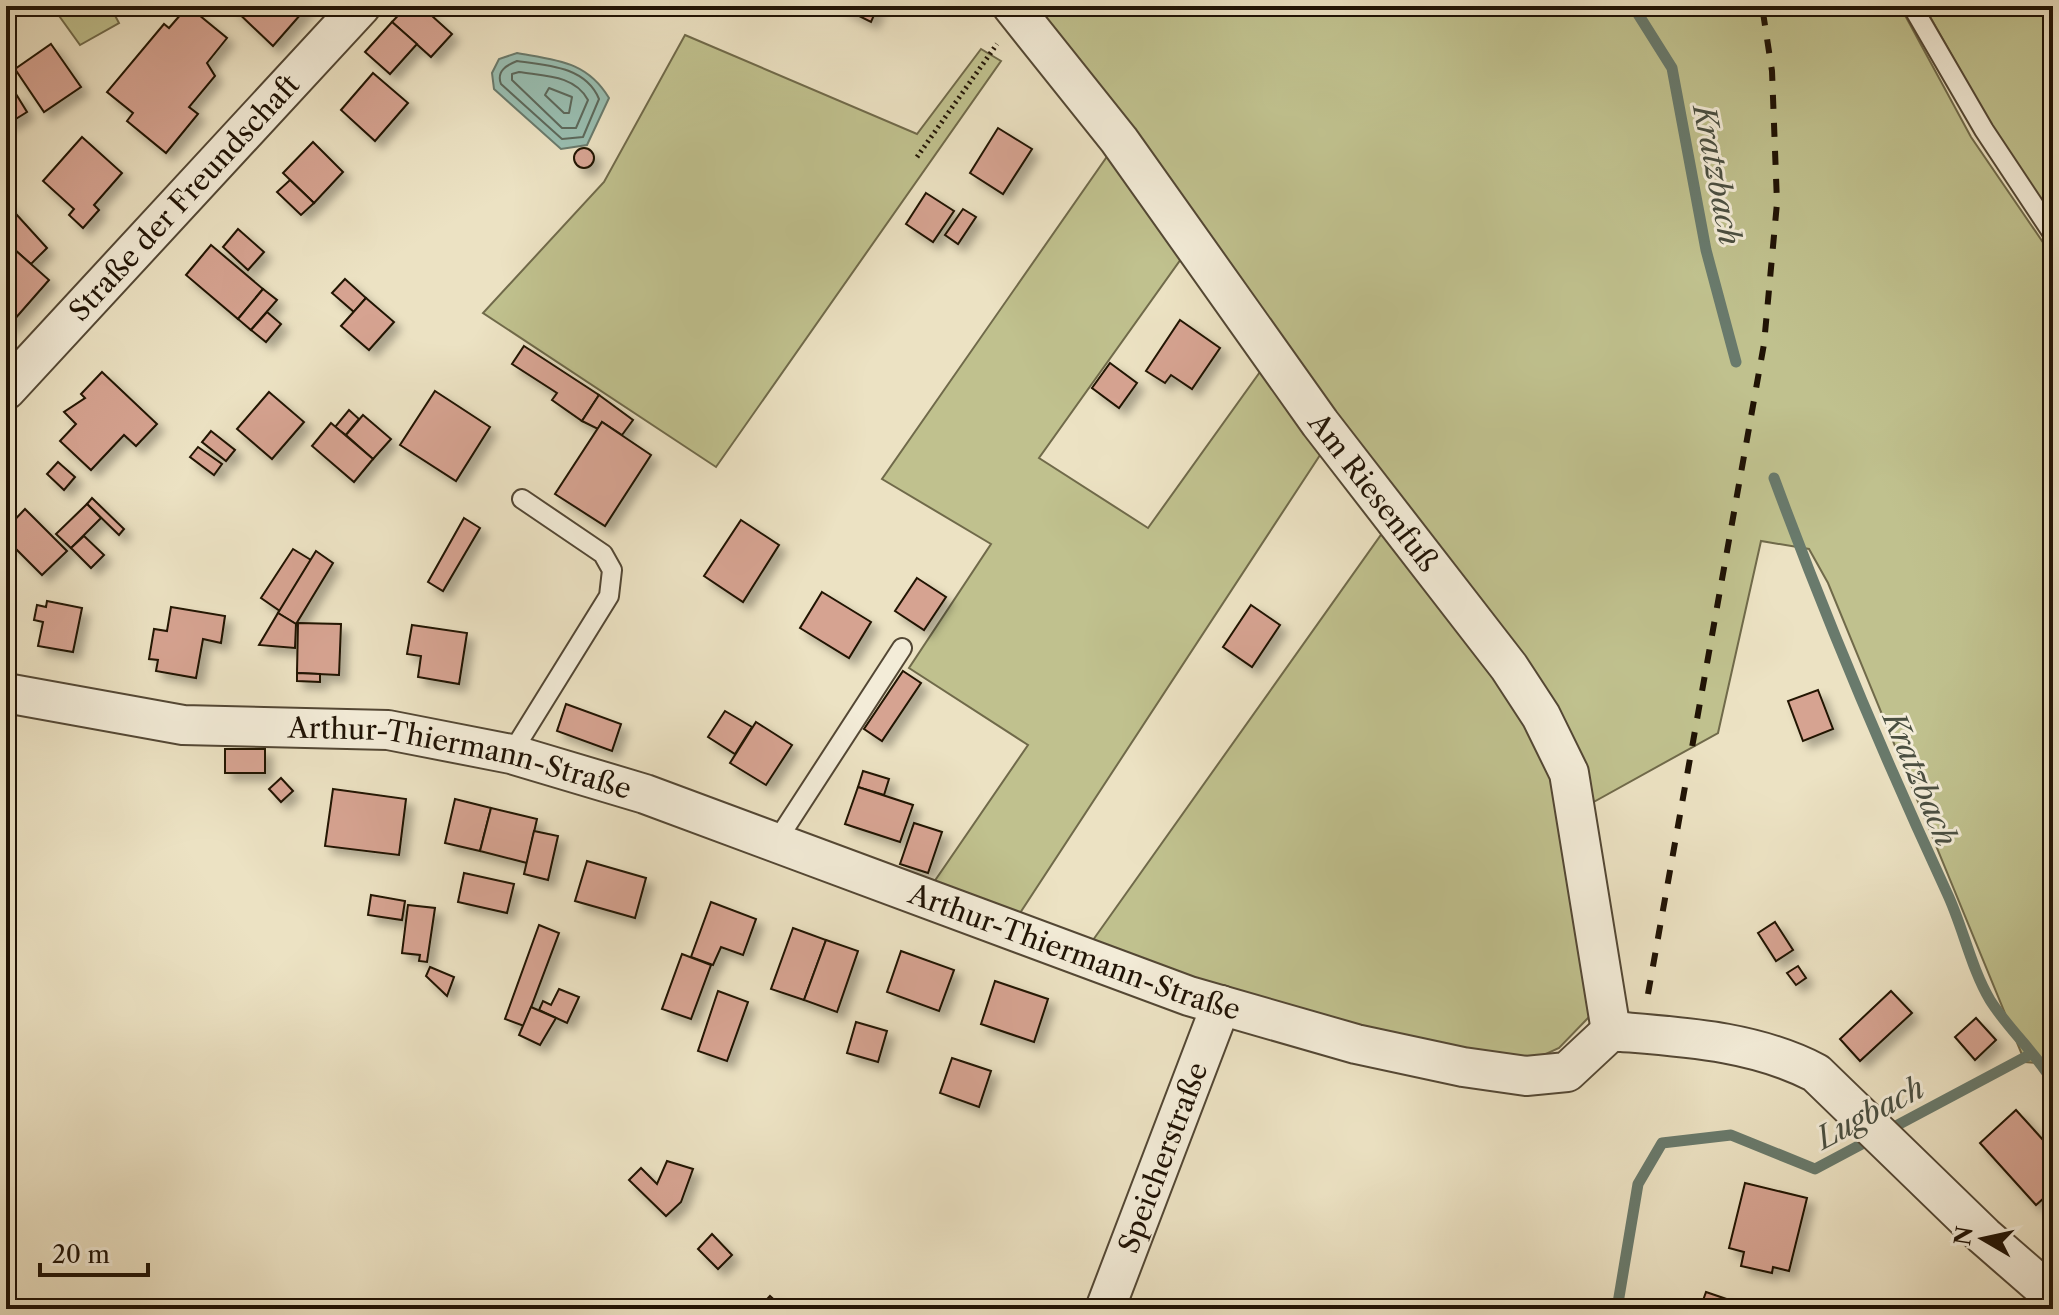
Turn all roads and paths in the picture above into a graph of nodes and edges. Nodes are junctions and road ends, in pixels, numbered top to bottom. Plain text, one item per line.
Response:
1 (361, 6) edge
2 (1912, 6) edge
3 (1015, 10) edge
4 (917, 157) dead end
5 (2053, 234) edge
6 (6, 390) edge
7 (522, 499) dead end
8 (902, 648) dead end
9 (6, 693) edge
10 (511, 754) junction
11 (774, 845) junction
12 (1221, 1005) junction
13 (1611, 1031) junction
14 (2053, 1296) edge
15 (1105, 1309) edge

1 - 6 street, Straße der Freundschaft
2 - 5 lane
3 - 4 path
3 - 13 street, Am Riesenfuß
7 - 10 lane
8 - 11 lane
9 - 10 street, Arthur-Thiermann-Straße
10 - 11 street, Arthur-Thiermann-Straße
11 - 12 street, Arthur-Thiermann-Straße
12 - 13 street, Arthur-Thiermann-Straße
12 - 15 street, Speicherstraße
13 - 14 street

